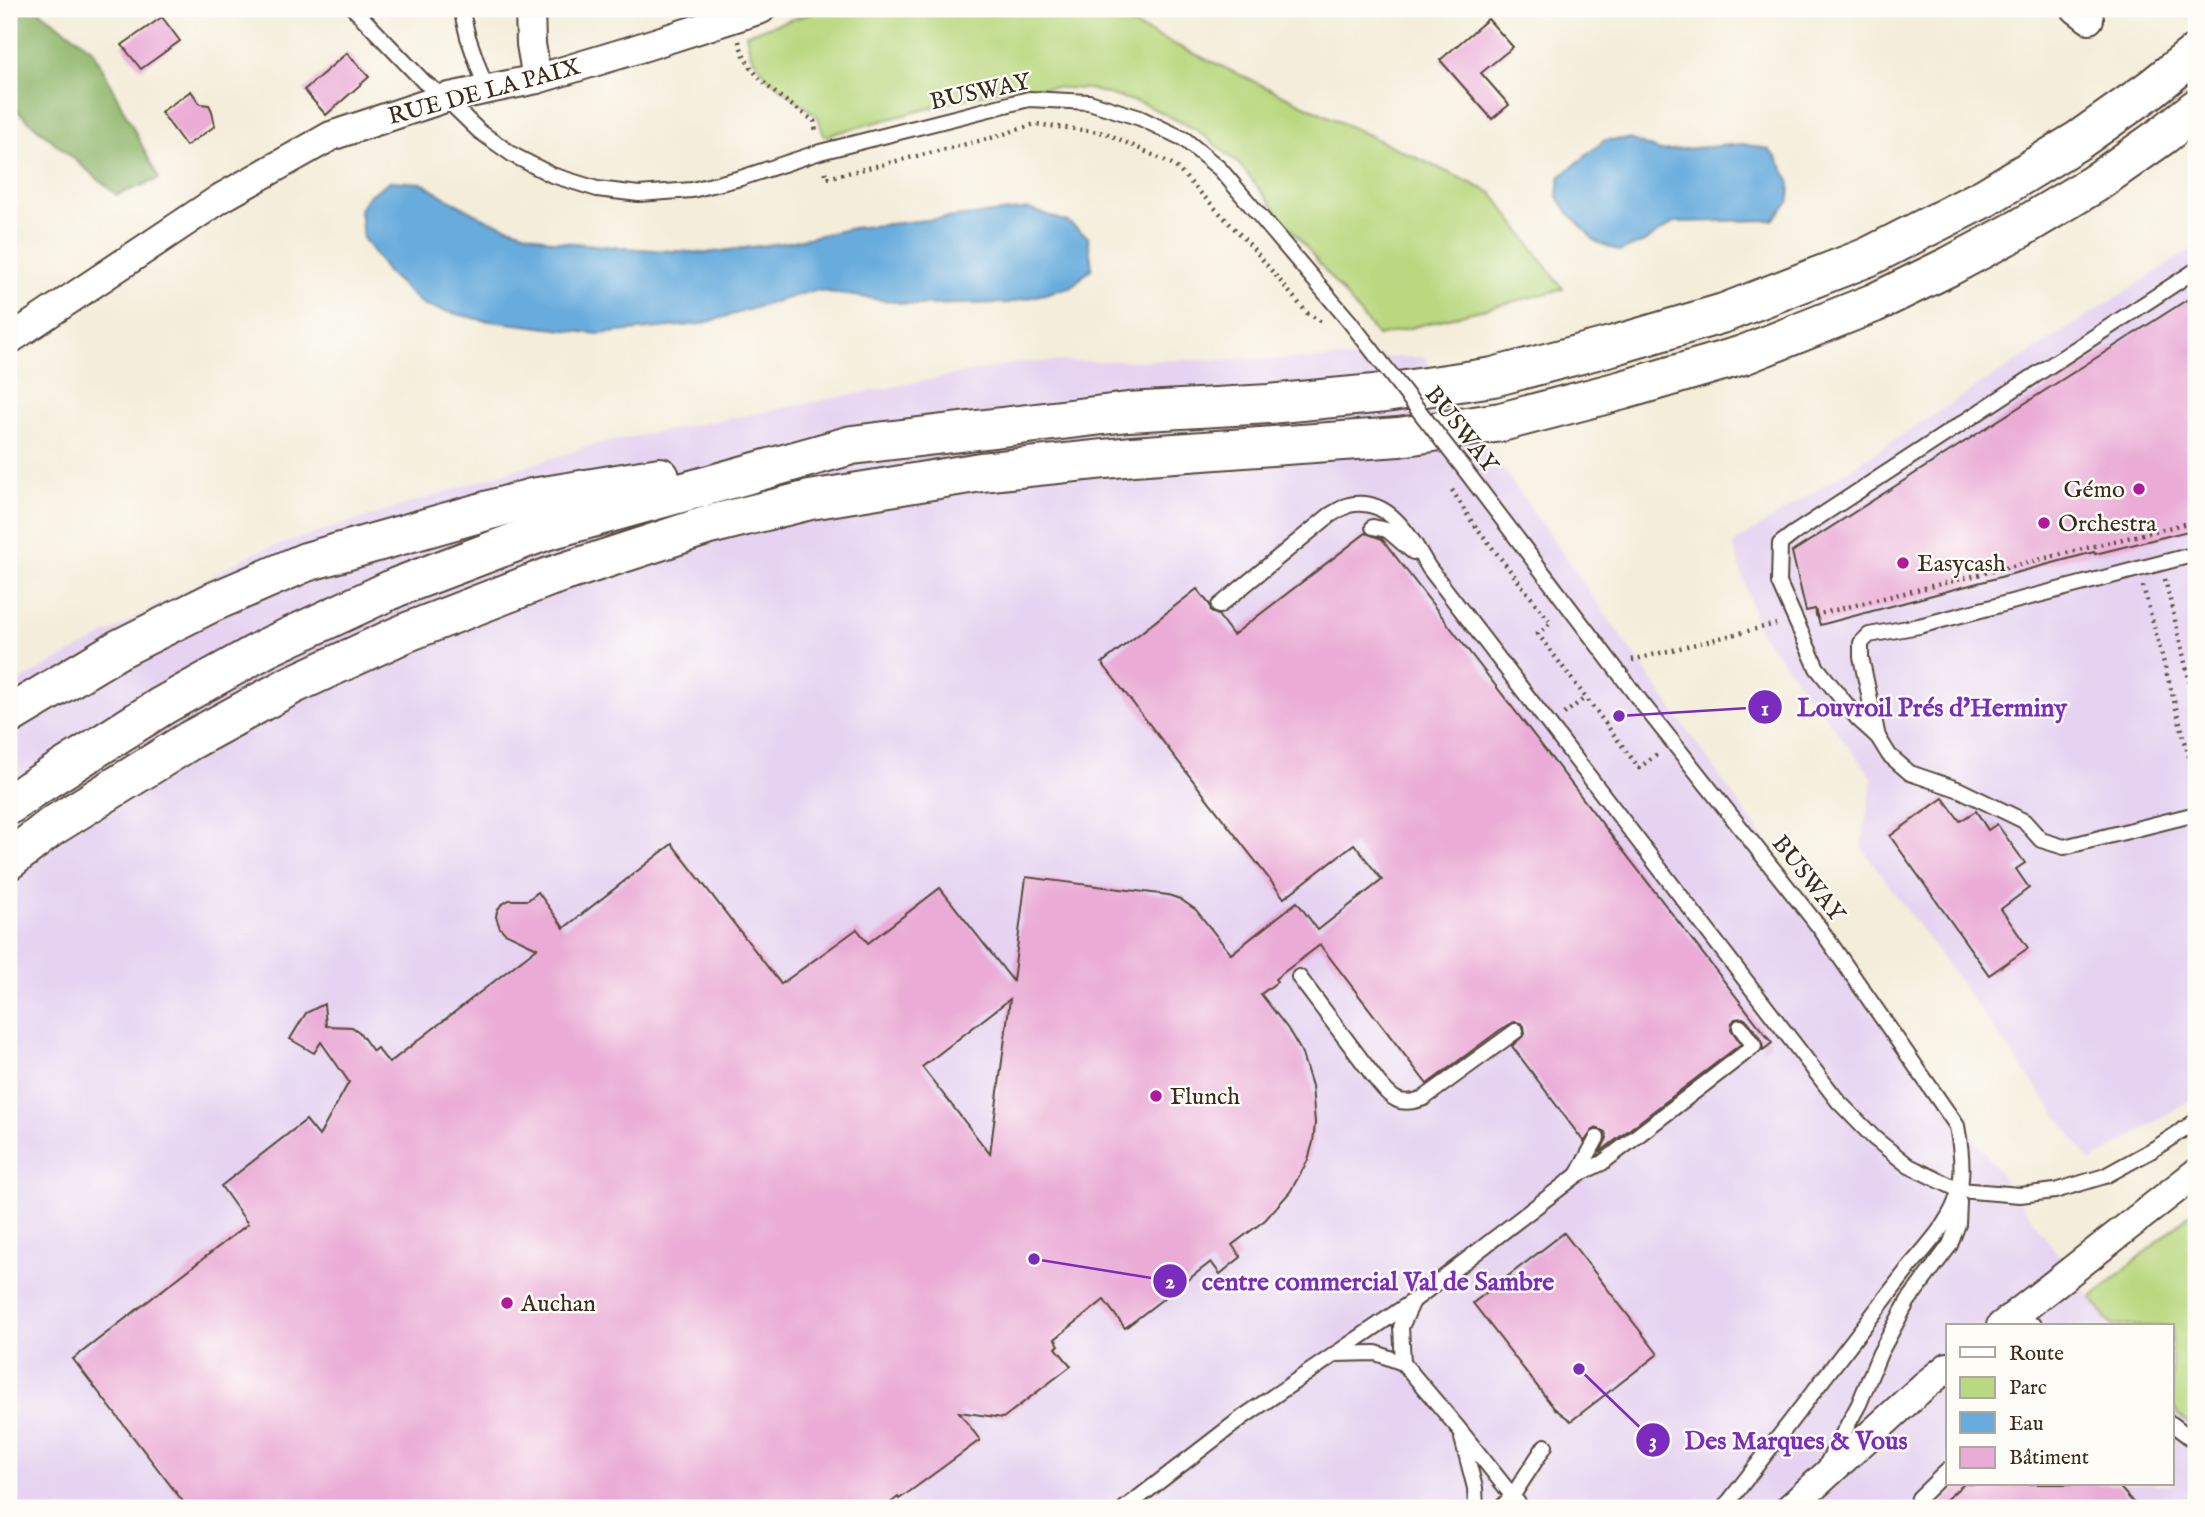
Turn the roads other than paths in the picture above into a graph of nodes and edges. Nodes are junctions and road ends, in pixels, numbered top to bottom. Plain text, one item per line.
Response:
1 (354, 9) edge
2 (461, 9) edge
3 (530, 9) edge
4 (761, 9) edge
5 (2196, 53) edge
6 (537, 79) junction
7 (486, 89) junction
8 (445, 97) junction
9 (2196, 109) edge
10 (2196, 270) edge
11 (9, 340) edge
12 (852, 444) junction
13 (1373, 527) dead end
14 (2196, 554) edge
15 (1429, 568) junction
16 (1219, 606) dead end
17 (9, 715) edge
18 (1878, 737) junction
19 (9, 805) edge
20 (2196, 814) edge
21 (9, 860) edge
22 (1299, 977) dead end
23 (1740, 1027) dead end
24 (1516, 1031) dead end
25 (2196, 1121) edge
26 (1597, 1138) dead end
27 (2196, 1173) edge
28 (1577, 1175) junction
29 (1959, 1190) junction
30 (1413, 1301) junction
31 (2017, 1323) edge
32 (1334, 1354) junction
33 (1403, 1363) junction
34 (1946, 1369) edge
35 (2174, 1426) edge
36 (1459, 1429) junction
37 (2196, 1442) edge
38 (1545, 1446) dead end
39 (1946, 1472) edge
40 (1513, 1495) junction
41 (1808, 1497) edge
42 (1920, 1505) edge
43 (1125, 1508) edge
44 (1476, 1508) edge
45 (1501, 1508) edge
46 (1522, 1508) edge
47 (1724, 1508) edge
48 (1790, 1508) edge

1 - 8 lane, BUSWAY
2 - 7 lane
3 - 6 street
4 - 6 street, RUE DE LA PAIX
5 - 12 highway
6 - 7 street, RUE DE LA PAIX
7 - 8 street, RUE DE LA PAIX
8 - 11 street, RUE DE LA PAIX
8 - 29 lane, BUSWAY, bridge
9 - 21 highway
10 - 18 lane
12 - 17 highway
12 - 19 highway
13 - 15 lane
14 - 18 lane
15 - 16 lane
15 - 29 lane
18 - 20 lane
22 - 24 lane
23 - 28 lane
25 - 29 lane
26 - 28 lane
27 - 31 street
28 - 30 lane
29 - 41 lane
29 - 47 lane, BUSWAY
30 - 32 lane
30 - 33 lane
32 - 33 lane
32 - 43 lane
33 - 36 lane
34 - 41 street
35 - 37 lane
36 - 40 lane
36 - 44 lane
38 - 40 lane
39 - 42 lane
40 - 45 lane
40 - 46 lane
41 - 48 street

